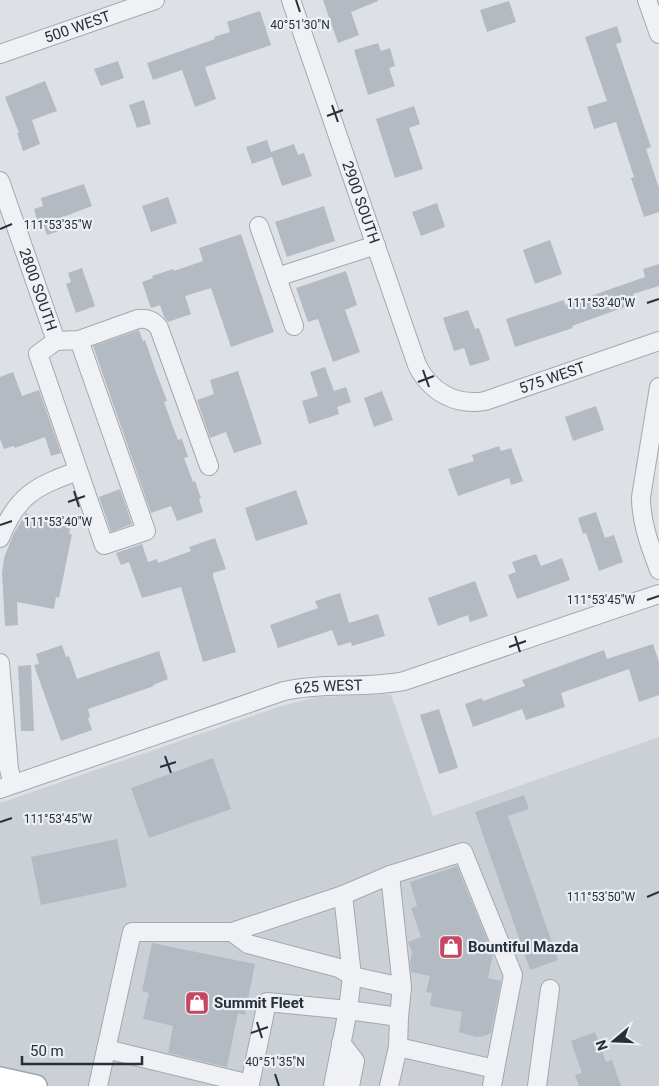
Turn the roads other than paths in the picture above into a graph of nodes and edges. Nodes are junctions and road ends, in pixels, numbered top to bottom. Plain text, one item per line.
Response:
1 (155, 0) edge
2 (291, 0) edge
3 (648, 0) edge
4 (659, 34) edge
5 (0, 54) edge
6 (0, 181) edge
7 (260, 226) dead end
8 (376, 245) junction
9 (277, 277) junction
10 (294, 326) dead end
11 (79, 340) junction
12 (56, 341) junction
13 (659, 342) edge
14 (659, 387) edge
15 (444, 395) joint
16 (210, 466) dead end
17 (78, 471) junction
18 (0, 538) edge
19 (659, 570) edge
20 (659, 594) edge
21 (0, 662) edge
22 (6, 786) edge
23 (390, 875) junction
24 (343, 895) junction
25 (232, 932) junction
26 (352, 976) junction
27 (402, 987) junction
28 (550, 989) dead end
29 (348, 1010) junction
30 (399, 1017) junction
31 (341, 1043) junction
32 (398, 1047) junction
33 (106, 1049) junction
34 (493, 1077) edge
35 (0, 1078) edge
36 (36, 1086) edge
37 (98, 1086) edge
38 (333, 1086) edge
39 (350, 1086) edge
40 (389, 1086) edge
41 (537, 1086) edge

1 - 5 street, 500 WEST
2 - 8 street, 2900 SOUTH
3 - 4 street
6 - 12 street, 2800 SOUTH
7 - 9 street
8 - 9 street
8 - 15 street, 2900 SOUTH
9 - 10 street
11 - 12 street
11 - 16 street
11 - 17 street
12 - 17 street
13 - 15 street, 575 WEST
14 - 19 street
17 - 18 street
20 - 22 street, 625 WEST
21 - 22 street
23 - 24 street
23 - 27 street
23 - 34 street
24 - 25 street
24 - 26 street
25 - 26 street
25 - 33 street
26 - 27 street
26 - 29 street
27 - 30 street
28 - 41 street
29 - 30 street
29 - 31 street
29 - 33 street
30 - 32 street
31 - 38 street
31 - 39 street
32 - 34 street
32 - 40 street
33 - 37 street
35 - 36 main road

